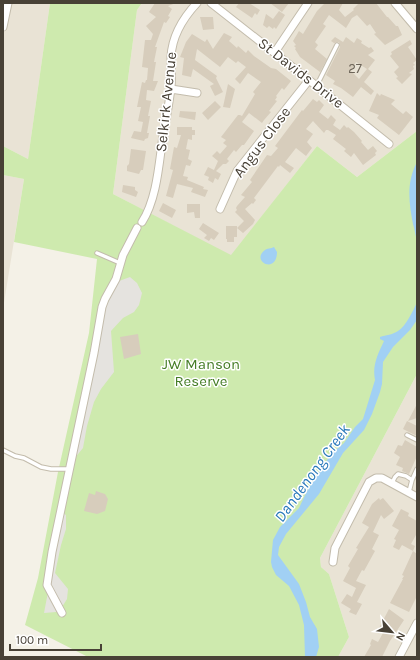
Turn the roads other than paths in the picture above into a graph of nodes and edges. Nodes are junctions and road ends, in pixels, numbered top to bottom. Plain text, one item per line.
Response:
1 (8, 3) edge
2 (197, 3) edge
3 (212, 3) edge
4 (308, 3) edge
5 (395, 3) edge
6 (192, 6) edge
7 (3, 27) edge
8 (417, 29) edge
9 (337, 45) dead end
10 (275, 52) junction
11 (310, 80) junction
12 (317, 85) junction
13 (171, 89) junction
14 (197, 93) dead end
15 (389, 144) dead end
16 (220, 209) dead end
17 (97, 253) dead end
18 (120, 263) junction
19 (408, 435) dead end
20 (417, 440) edge
21 (3, 450) edge
22 (69, 469) junction
23 (417, 469) edge
24 (412, 480) junction
25 (392, 483) junction
26 (409, 492) junction
27 (417, 497) edge
28 (333, 562) dead end
29 (62, 613) dead end
30 (417, 623) edge
31 (399, 657) edge

1 - 7 street
2 - 6 street, Selkirk Avenue
3 - 10 street, St Davids Drive
4 - 10 street
5 - 8 street
6 - 13 street, Selkirk Avenue
9 - 12 lane
10 - 11 street, St Davids Drive
11 - 12 street, St Davids Drive
11 - 16 street, Angus Close
12 - 15 street, St Davids Drive
13 - 14 street
13 - 18 street, Selkirk Avenue
17 - 18 lane
18 - 22 street, Selkirk Avenue
19 - 20 lane
21 - 22 lane
22 - 29 street, Selkirk Avenue
23 - 24 lane
24 - 25 lane
24 - 26 lane
25 - 26 street
25 - 28 street
26 - 27 street
30 - 31 street

